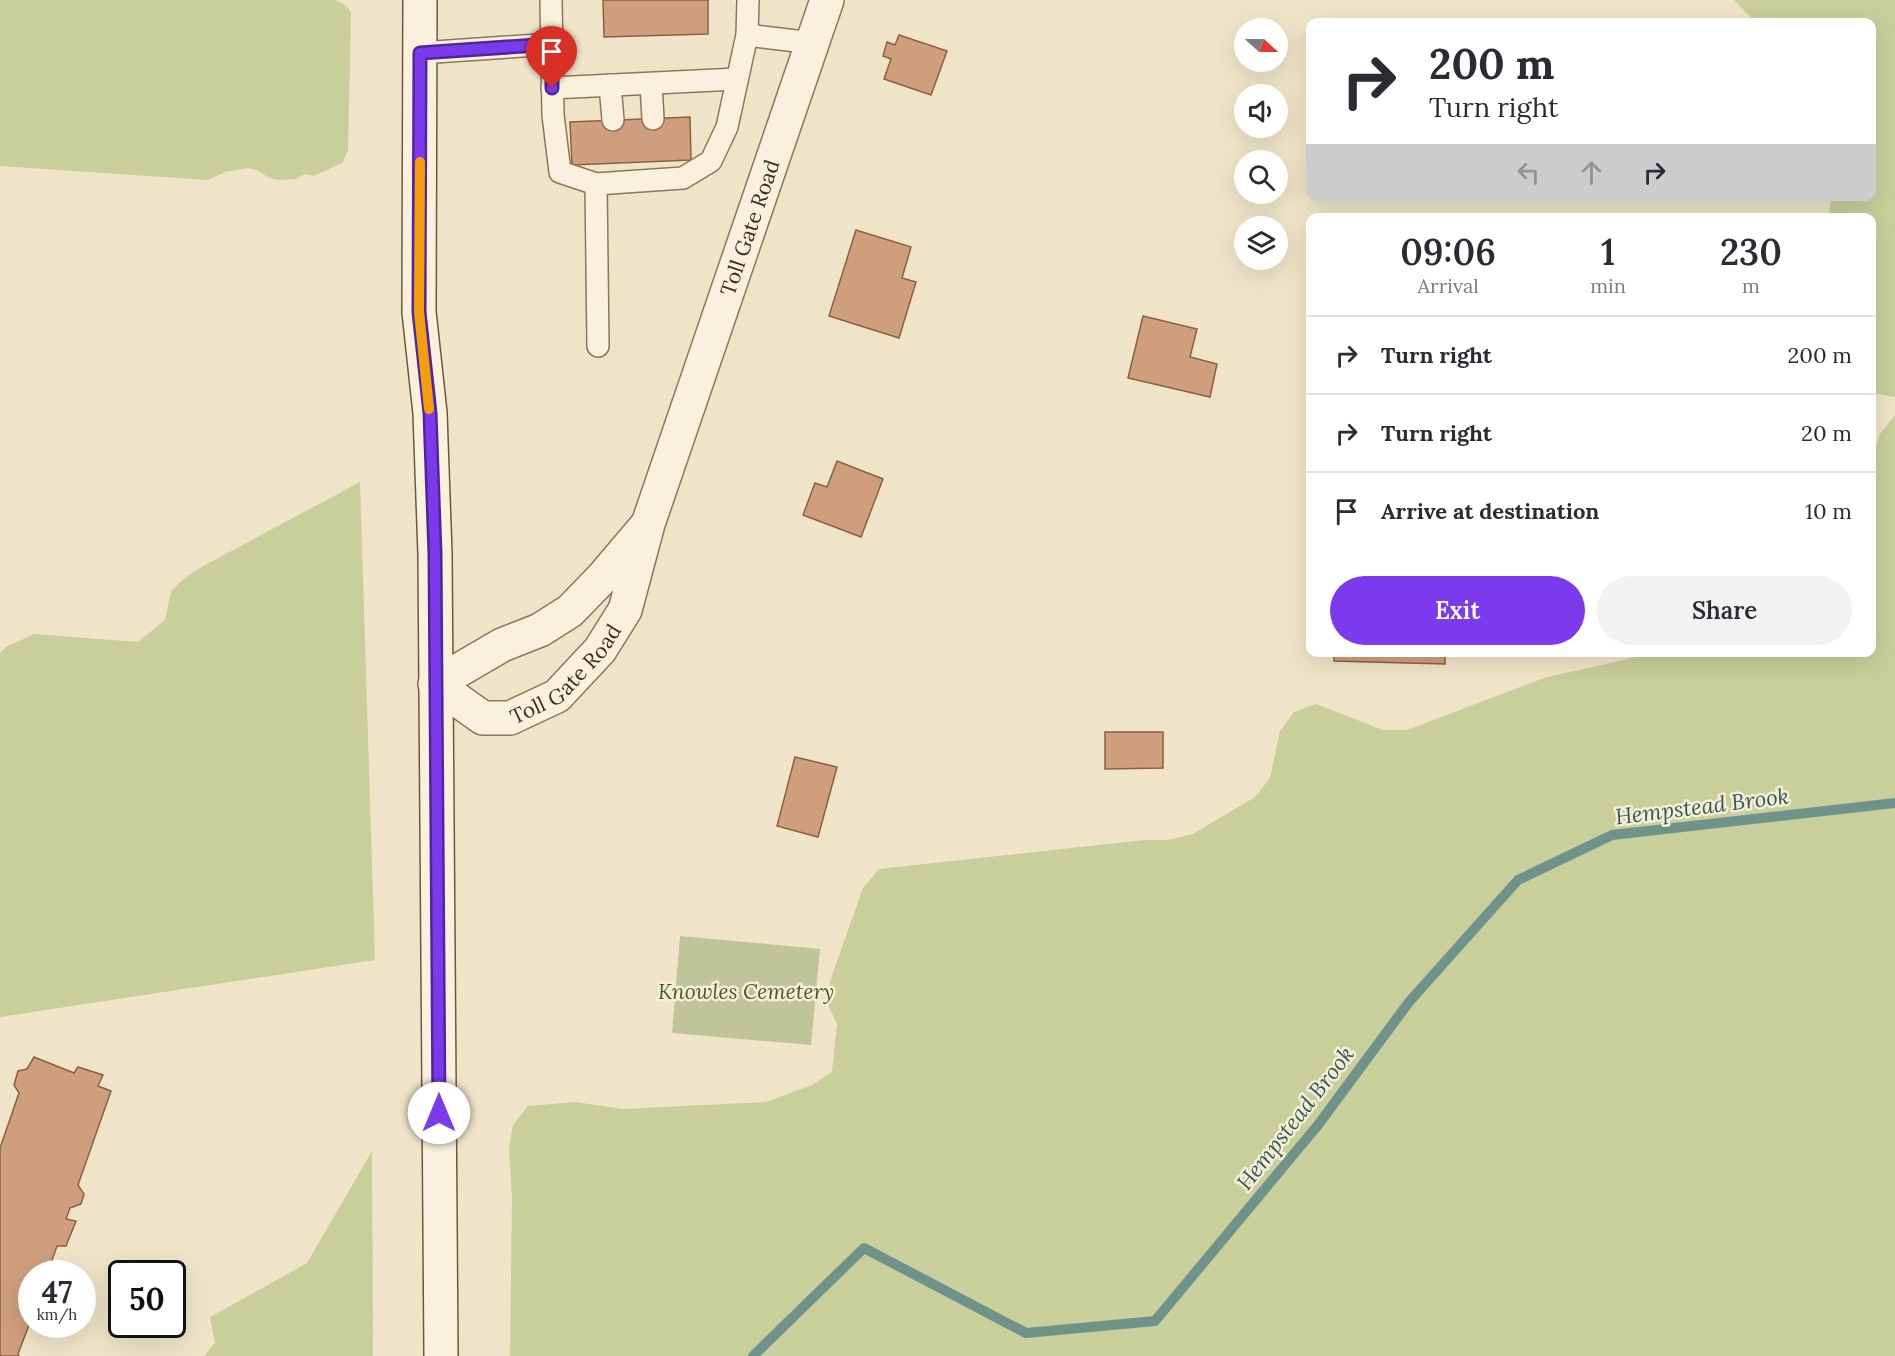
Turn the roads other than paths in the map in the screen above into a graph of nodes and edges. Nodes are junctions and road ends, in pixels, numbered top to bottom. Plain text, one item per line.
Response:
1 (420, 0) edge
2 (551, 0) edge
3 (748, 0) edge
4 (827, 0) edge
5 (747, 35) junction
6 (813, 43) junction
7 (552, 44) junction
8 (420, 53) junction
9 (737, 80) junction
10 (651, 84) junction
11 (610, 86) junction
12 (552, 88) junction
13 (653, 119) dead end
14 (613, 120) dead end
15 (609, 177) junction
16 (598, 346) dead end
17 (648, 524) junction
18 (435, 684) junction
19 (441, 1356) edge

1 - 8 main road
2 - 7 lane
3 - 5 lane
4 - 6 main road, Toll Gate Road
5 - 6 lane
5 - 9 lane
6 - 17 main road, Toll Gate Road
7 - 8 lane
7 - 12 lane
8 - 18 main road
9 - 10 lane
9 - 15 lane
10 - 11 lane
10 - 13 lane
11 - 12 lane
11 - 14 lane
12 - 15 lane
15 - 16 lane
17 - 18 main road, Toll Gate Road
17 - 18 main road, Toll Gate Road
18 - 19 main road

